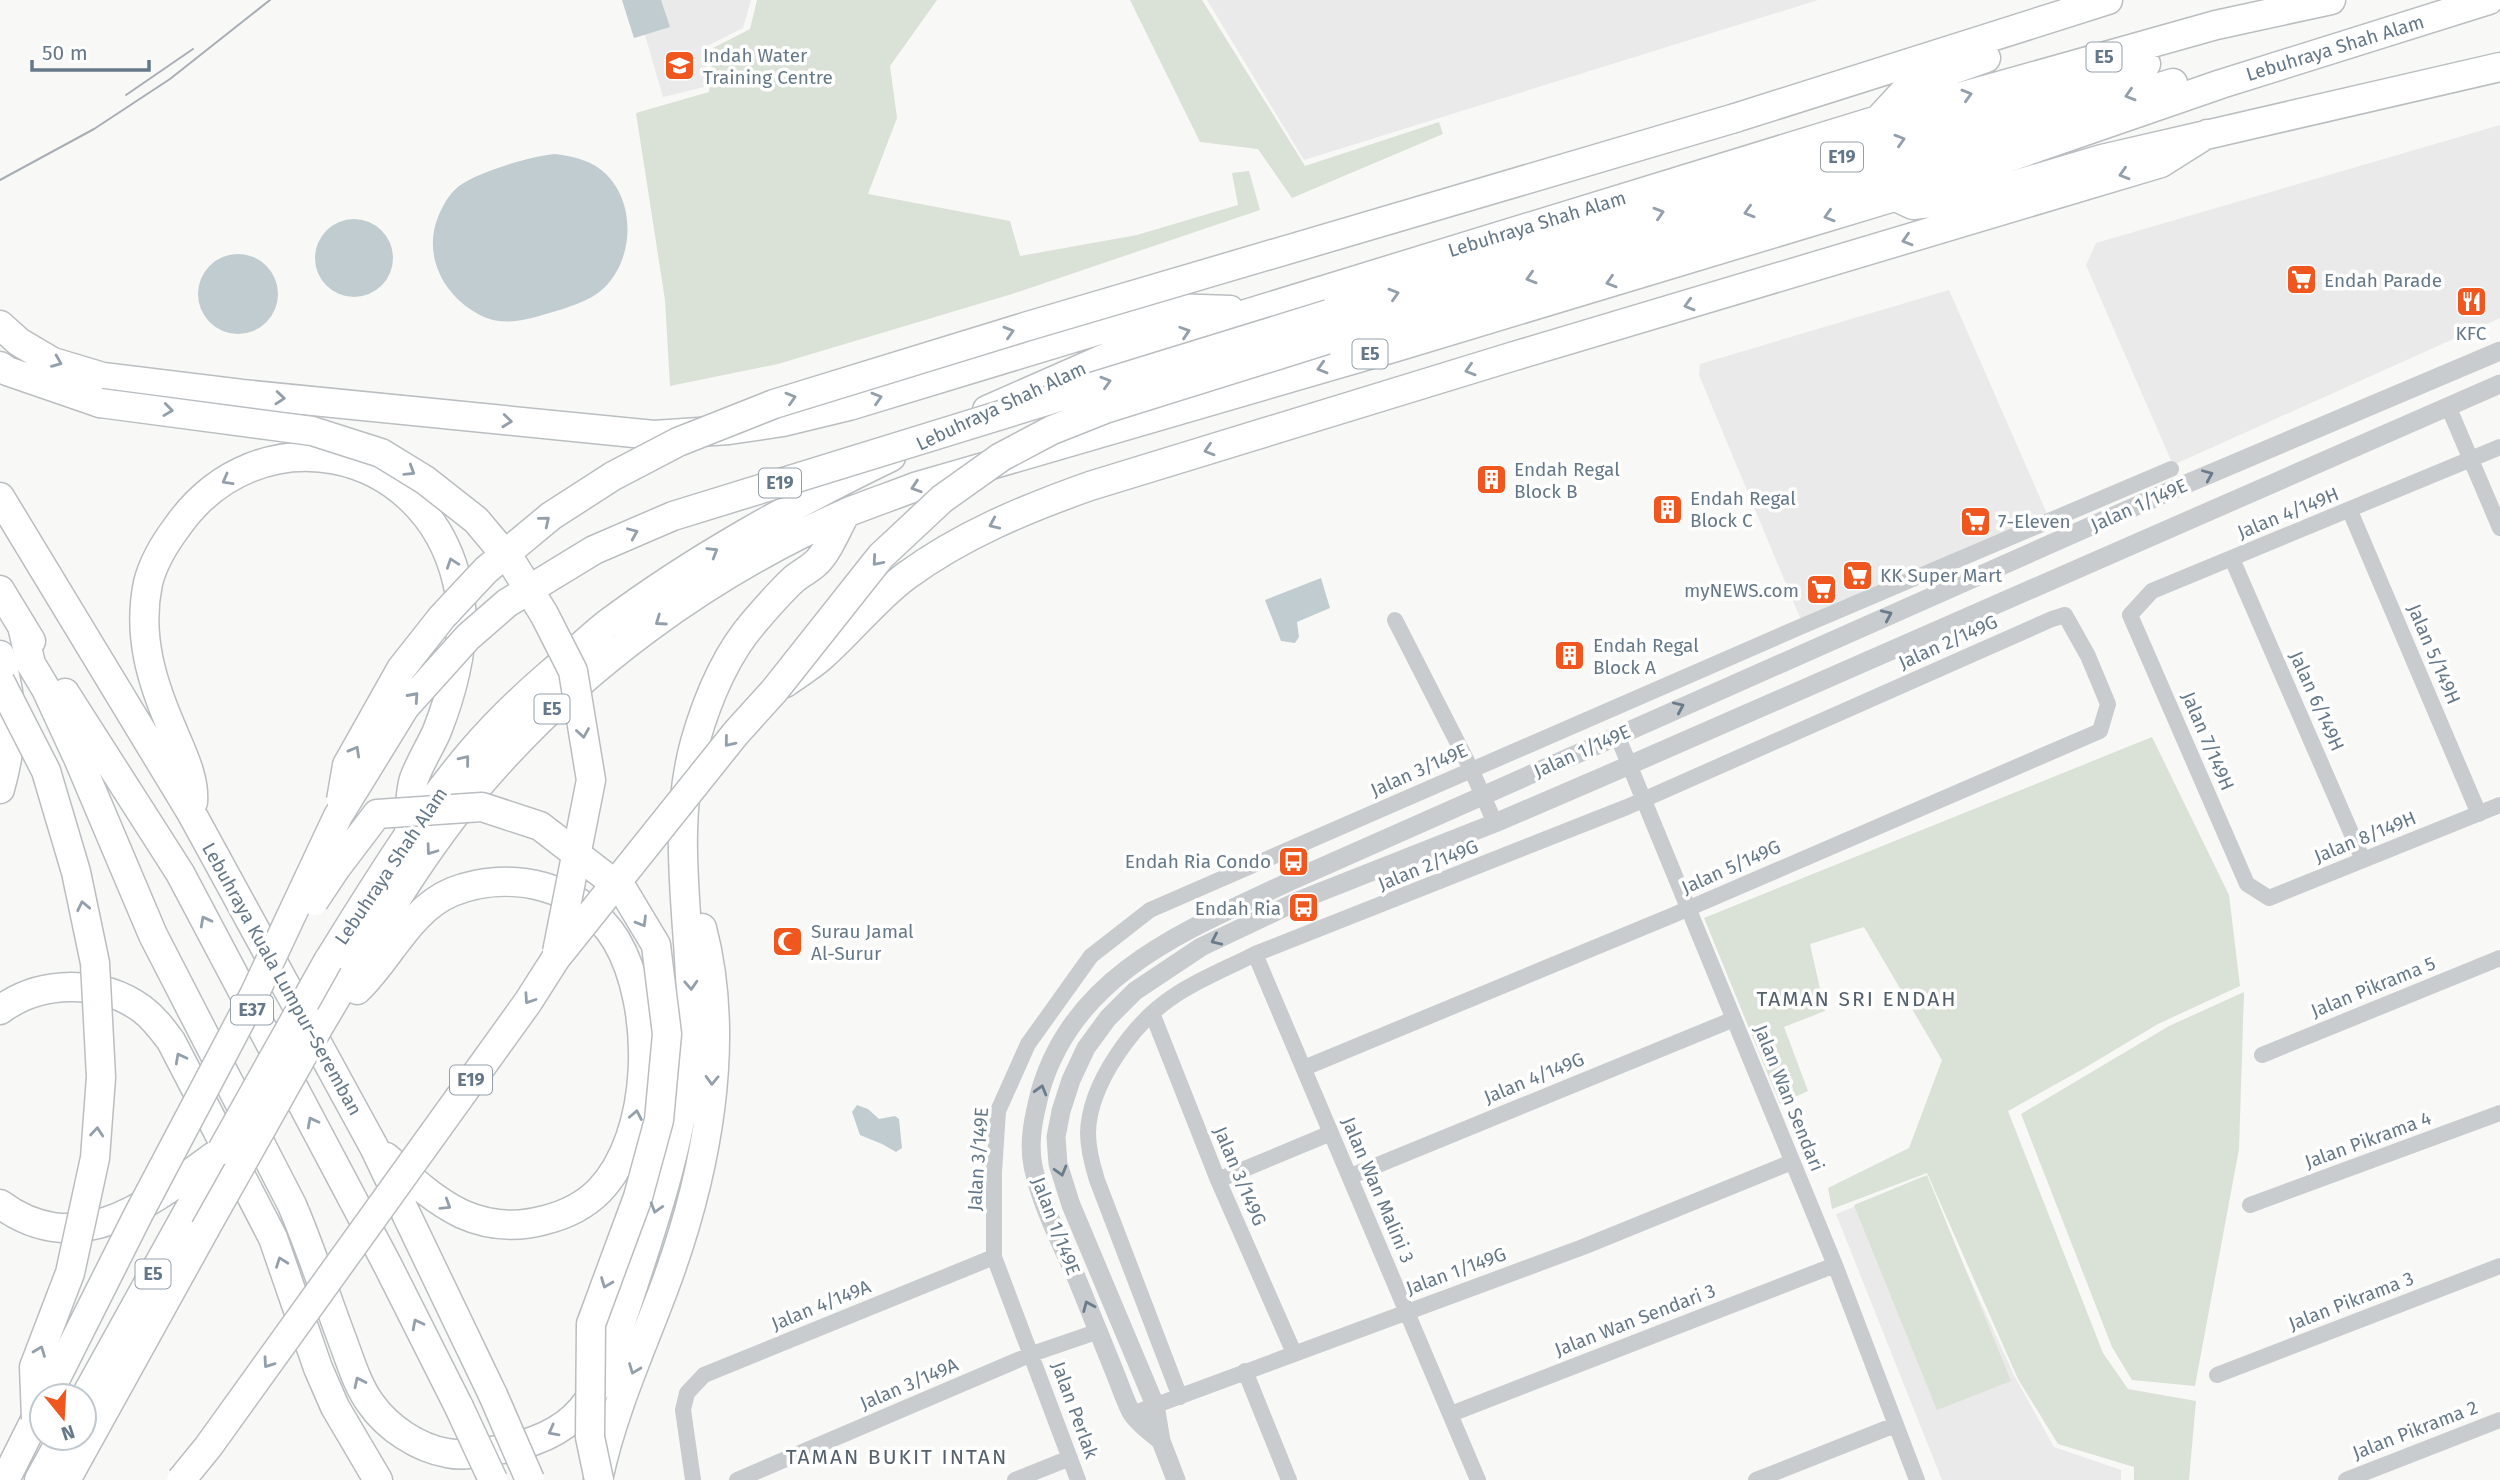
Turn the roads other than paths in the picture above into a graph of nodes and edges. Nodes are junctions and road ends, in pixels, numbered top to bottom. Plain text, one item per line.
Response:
1 (2108, 0) edge
2 (2120, 0) edge
3 (2331, 0) edge
4 (2355, 0) edge
5 (2489, 0) edge
6 (2499, 67) edge
7 (2221, 84) junction
8 (1878, 120) junction
9 (2207, 134) junction
10 (1894, 197) junction
11 (1251, 311) junction
12 (0, 325) edge
13 (1328, 327) junction
14 (2500, 351) edge
15 (0, 366) edge
16 (2500, 384) edge
17 (2448, 406) junction
18 (2500, 447) edge
19 (2470, 460) junction
20 (2171, 469) dead end
21 (0, 497) edge
22 (2350, 511) junction
23 (846, 513) junction
24 (2500, 528) edge
25 (2232, 559) junction
26 (0, 590) edge
27 (2130, 615) joint
28 (1395, 620) dead end
29 (22, 626) junction
30 (0, 655) edge
31 (2088, 656) joint
32 (0, 681) edge
33 (774, 691) junction
34 (1617, 735) junction
35 (1630, 765) junction
36 (1471, 769) junction
37 (0, 789) edge
38 (1483, 796) junction
39 (1643, 799) junction
40 (2500, 805) edge
41 (192, 814) junction
42 (2479, 814) junction
43 (338, 816) junction
44 (1495, 823) junction
45 (408, 834) junction
46 (2363, 860) junction
47 (684, 868) junction
48 (2247, 884) joint
49 (1688, 909) junction
50 (1255, 954) junction
51 (556, 958) junction
52 (2500, 958) edge
53 (254, 995) junction
54 (0, 1010) edge
55 (1152, 1013) junction
56 (1734, 1019) junction
57 (321, 1023) junction
58 (2262, 1055) dead end
59 (1304, 1068) junction
60 (2500, 1114) edge
61 (1332, 1133) junction
62 (374, 1147) junction
63 (222, 1150) junction
64 (1793, 1162) junction
65 (1351, 1176) junction
66 (1218, 1180) junction
67 (0, 1204) edge
68 (2250, 1205) dead end
69 (994, 1257) junction
70 (1835, 1265) junction
71 (2500, 1266) edge
72 (1407, 1312) junction
73 (1099, 1331) junction
74 (1032, 1353) junction
75 (1294, 1353) junction
76 (1245, 1371) junction
77 (2217, 1375) dead end
78 (37, 1382) edge
79 (54, 1382) edge
80 (93, 1382) edge
81 (1180, 1397) junction
82 (1155, 1405) junction
83 (1451, 1414) junction
84 (1132, 1415) junction
85 (2500, 1420) edge
86 (1895, 1425) junction
87 (28, 1433) edge
88 (1161, 1441) junction
89 (54, 1452) edge
90 (1070, 1458) junction
91 (5, 1480) edge
92 (39, 1480) edge
93 (66, 1480) edge
94 (181, 1480) edge
95 (378, 1480) edge
96 (492, 1480) edge
97 (530, 1480) edge
98 (599, 1480) edge
99 (693, 1480) edge
100 (737, 1480) edge
101 (1015, 1480) edge
102 (1078, 1480) edge
103 (1176, 1480) edge
104 (1289, 1480) edge
105 (1478, 1480) edge
106 (1756, 1480) edge
107 (1917, 1480) edge
108 (2346, 1480) edge

43 -> 1 highway, bridge
2 - 8 highway
8 -> 3 highway, Lebuhraya Shah Alam / E5
13 -> 4 highway, E19
5 - 7 highway, Lebuhraya Shah Alam / E5
6 - 9 highway
7 - 10 highway, E5
7 -> 13 highway, E19
8 - 11 highway, Lebuhraya Shah Alam / E5
9 - 10 highway
9 -> 33 highway, bridge
10 -> 23 highway, Lebuhraya Shah Alam / E5
12 -> 11 highway
45 -> 11 highway, Lebuhraya Shah Alam / E5
13 -> 33 highway, E19, bridge
43 -> 13 highway, E19, bridge
34 -> 14 street, Jalan 1/149E
15 -> 51 highway, bridge
16 - 17 street, Jalan 1/149E
17 - 19 street
17 - 35 street, Jalan 1/149E
18 - 19 street, Jalan 4/149H
19 - 22 street, Jalan 4/149H
19 - 24 street
20 - 36 street, Jalan 3/149E
21 - 41 highway, Lebuhraya Kuala Lumpur–Seremban / E37
22 - 25 street, Jalan 4/149H
22 - 42 street, Jalan 5/149H
23 - 47 highway
23 -> 57 highway, Lebuhraya Shah Alam / E5
25 - 27 street, Jalan 4/149H
25 - 46 street, Jalan 6/149H
26 - 29 highway, Lebuhraya Kuala Lumpur–Seremban / E37
27 - 48 street, Jalan 7/149H
28 - 36 street
47 -> 29 highway
96 -> 29 highway, Lebuhraya Kuala Lumpur–Seremban / E37, bridge
30 - 37 highway
31 - 39 street, Jalan 2/149G
31 - 49 street, Jalan 5/149G
78 -> 32 highway, bridge
33 -> 51 highway, E19, bridge
34 - 35 street, Jalan Wan Sendari
34 - 38 street, Jalan 1/149E
35 - 39 street, Jalan Wan Sendari
35 - 44 street, Jalan 1/149E
36 - 38 street
36 - 69 street, Jalan 3/149E
38 - 44 street
73 -> 38 street, Jalan 1/149E
39 - 49 street, Jalan Wan Sendari
39 - 50 street, Jalan 2/149G
40 - 42 street, Jalan 8/149H
45 -> 41 highway
41 - 62 highway, Lebuhraya Kuala Lumpur–Seremban / E37
42 - 46 street, Jalan 8/149H
43 - 53 highway, E19, bridge
44 -> 82 street, Jalan 1/149E
45 - 63 highway, Lebuhraya Shah Alam / E5, bridge
46 - 48 street, Jalan 8/149H
47 -> 98 highway
49 - 56 street, Jalan Wan Sendari
49 - 59 street, Jalan 5/149G
50 - 55 street, Jalan 2/149G
50 - 59 street, Jalan Wan Malini 3
51 -> 94 highway, E19, bridge
52 - 58 street, Jalan Pikrama 5
53 - 79 highway, E19, bridge
53 -> 98 highway, bridge
95 -> 54 highway
55 - 66 street, Jalan 3/149G
55 - 81 street, Jalan 2/149G
56 - 64 street, Jalan Wan Sendari
56 - 65 street, Jalan 4/149G
62 -> 57 highway
57 - 93 highway, Lebuhraya Shah Alam / E5, bridge
59 - 61 street, Jalan Wan Malini 3
60 - 68 street, Jalan Pikrama 4
61 - 65 street, Jalan Wan Malini 3
61 - 66 street
62 - 97 highway, Lebuhraya Kuala Lumpur–Seremban / E37, bridge
63 - 67 highway
63 - 80 highway, Lebuhraya Shah Alam / E5
64 - 70 street, Jalan Wan Sendari
64 - 72 street, Jalan 1/149G
65 - 72 street, Jalan Wan Malini 3
66 - 75 street, Jalan 3/149G
69 - 74 street, Jalan 3/149E
69 - 99 street, Jalan 4/149A
70 - 83 street, Jalan Wan Sendari 3
70 - 86 street, Jalan Wan Sendari
71 - 77 street, Jalan Pikrama 3
72 - 75 street, Jalan 1/149G
72 - 83 street, Jalan Wan Malini 3
73 - 74 street, Jalan 3/149A
73 - 84 street, Jalan 1/149E
74 - 90 street, Jalan Perlak
74 - 100 street, Jalan 3/149A
75 - 76 street, Jalan 1/149G
76 - 81 street, Jalan 1/149G
76 - 104 street
81 - 82 street, Jalan 1/149G
82 - 84 street, Jalan 1/149G
82 - 88 street, Jalan 1/149E
83 - 105 street, Jalan Wan Malini 3
84 - 88 street
85 - 108 street, Jalan Pikrama 2
86 - 106 street
86 - 107 street, Jalan Wan Sendari
87 - 91 highway, E19
88 - 103 street, Jalan 1/149E
89 - 92 highway
90 - 101 street
90 - 102 street, Jalan Perlak

